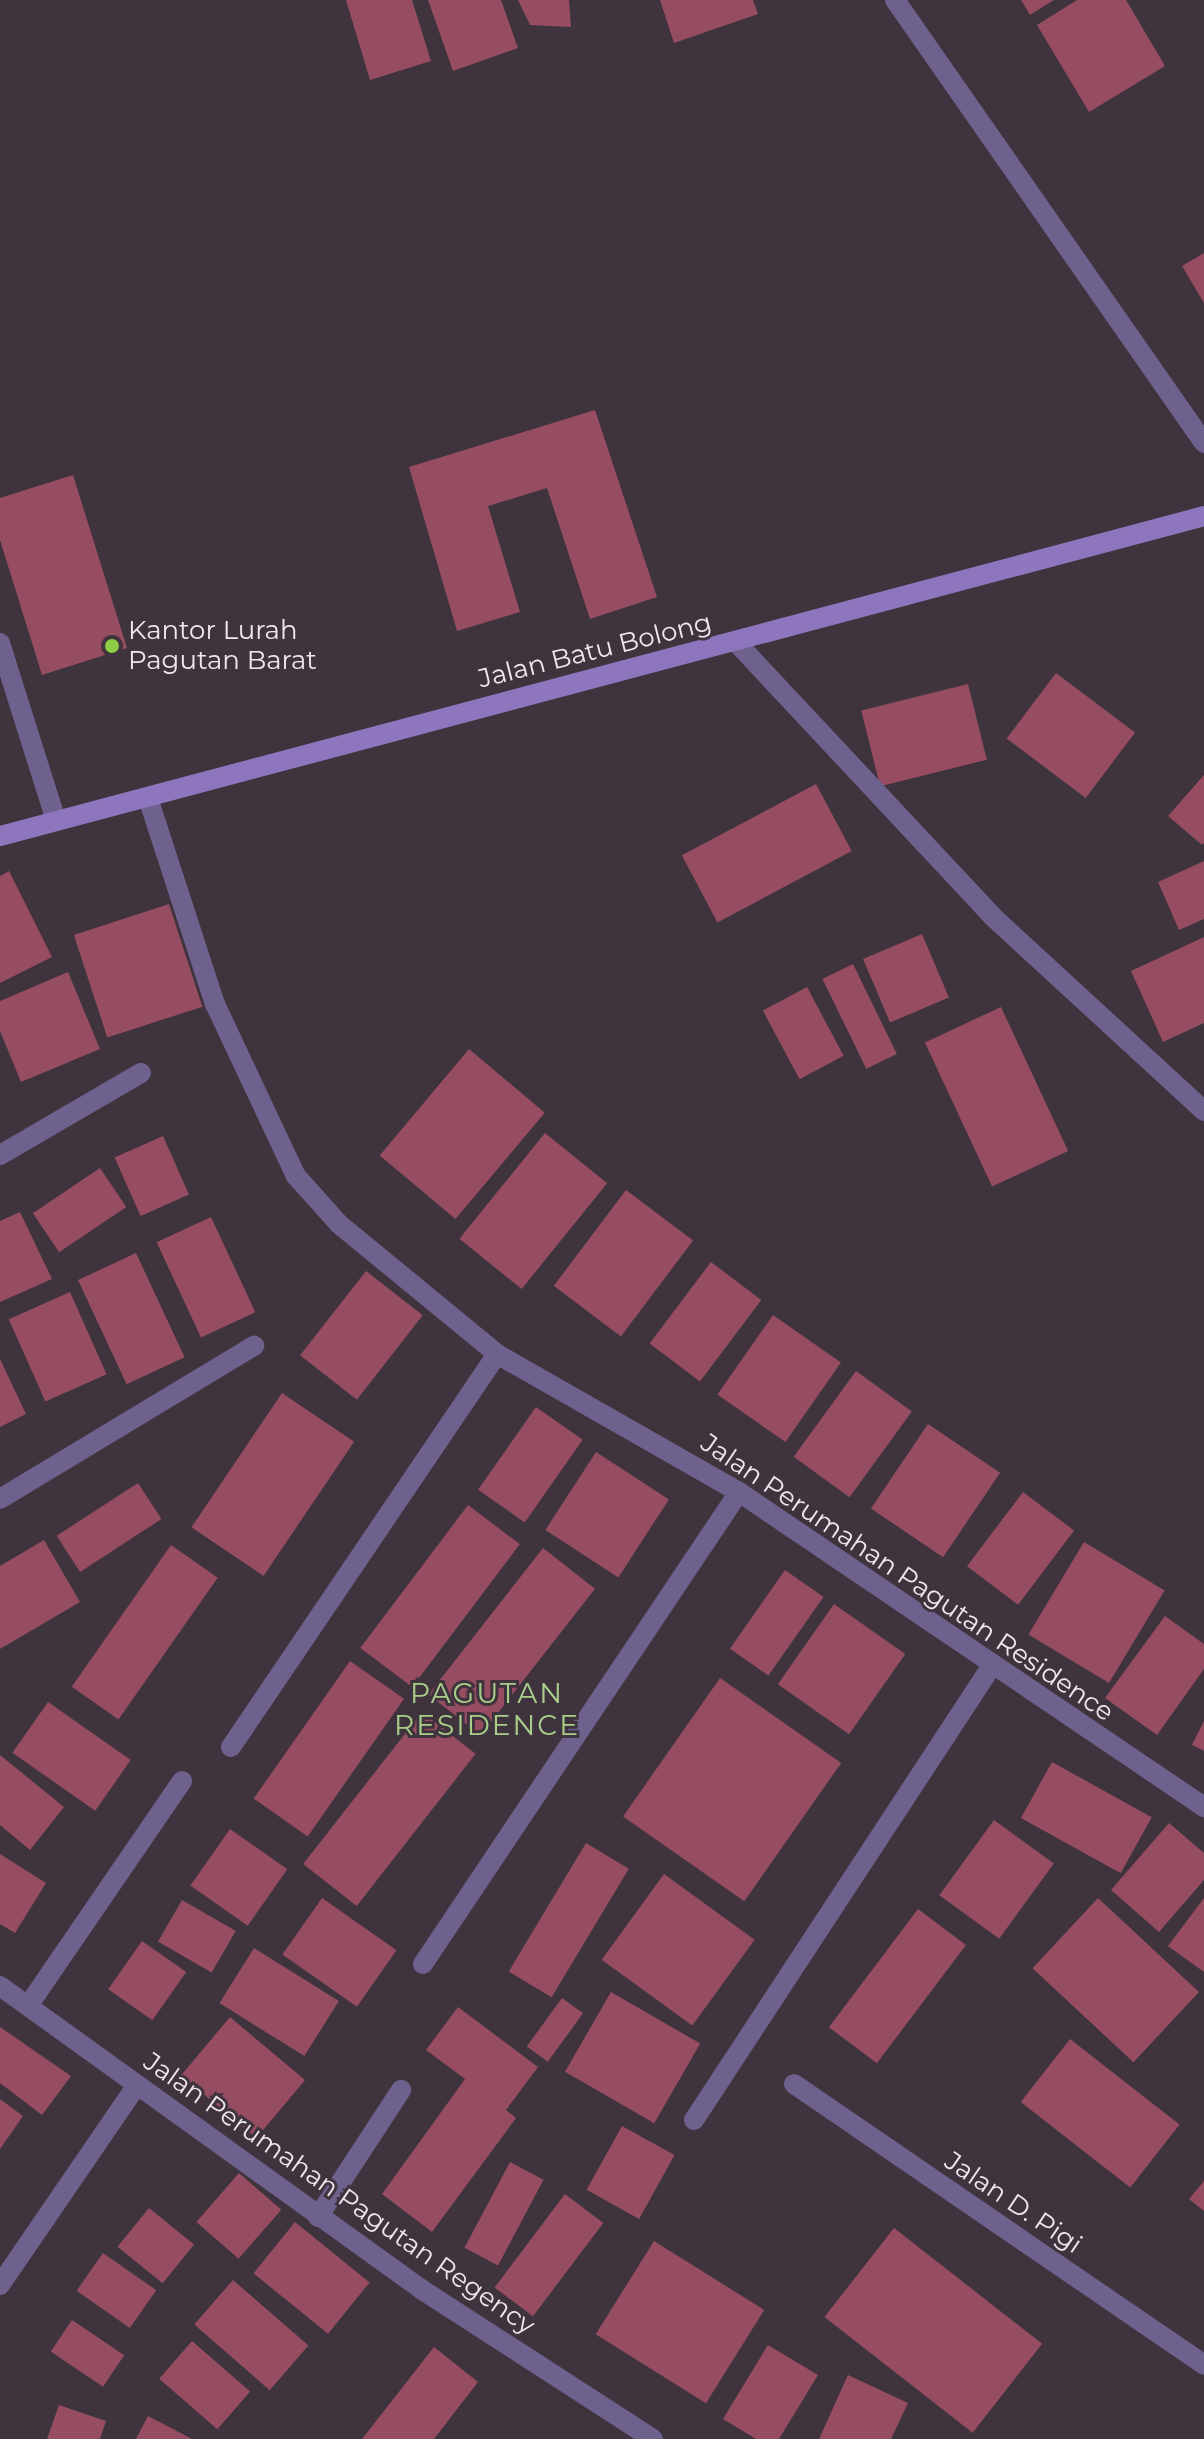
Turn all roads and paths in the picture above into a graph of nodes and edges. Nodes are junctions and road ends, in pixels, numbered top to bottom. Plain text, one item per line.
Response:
1 (895, 0) edge
2 (1204, 443) edge
3 (1204, 516) edge
4 (736, 642) junction
5 (0, 643) edge
6 (148, 798) junction
7 (55, 817) junction
8 (0, 836) edge
9 (141, 1073) dead end
10 (1204, 1111) edge
11 (0, 1155) edge
12 (254, 1346) dead end
13 (497, 1354) junction
14 (739, 1492) junction
15 (0, 1499) edge
16 (993, 1664) junction
17 (231, 1747) dead end
18 (182, 1781) dead end
19 (1204, 1807) edge
20 (423, 1964) dead end
21 (0, 1986) edge
22 (30, 2003) junction
23 (794, 2084) dead end
24 (137, 2085) junction
25 (401, 2090) dead end
26 (694, 2120) dead end
27 (318, 2217) junction
28 (0, 2285) edge
29 (1204, 2365) edge
30 (653, 2439) edge

1 - 2 street
3 - 4 street, Jalan Batu Bolong
4 - 6 street, Jalan Batu Bolong
4 - 10 street
5 - 7 street
6 - 7 street, Jalan Batu Bolong
6 - 13 street, Jalan Perumahan Pagutan Residence
7 - 8 street, Jalan Batu Bolong
9 - 11 street
12 - 15 street
13 - 14 street, Jalan Perumahan Pagutan Residence
13 - 17 street
14 - 16 street, Jalan Perumahan Pagutan Residence
14 - 20 street
16 - 19 street, Jalan Perumahan Pagutan Residence
16 - 26 street
18 - 22 street
21 - 22 street, Jalan Perumahan Pagutan Regency
22 - 24 street, Jalan Perumahan Pagutan Regency
23 - 29 street, Jalan D. Pigi
24 - 27 street, Jalan Perumahan Pagutan Regency
24 - 28 street
25 - 27 street
27 - 30 street, Jalan Perumahan Pagutan Regency

